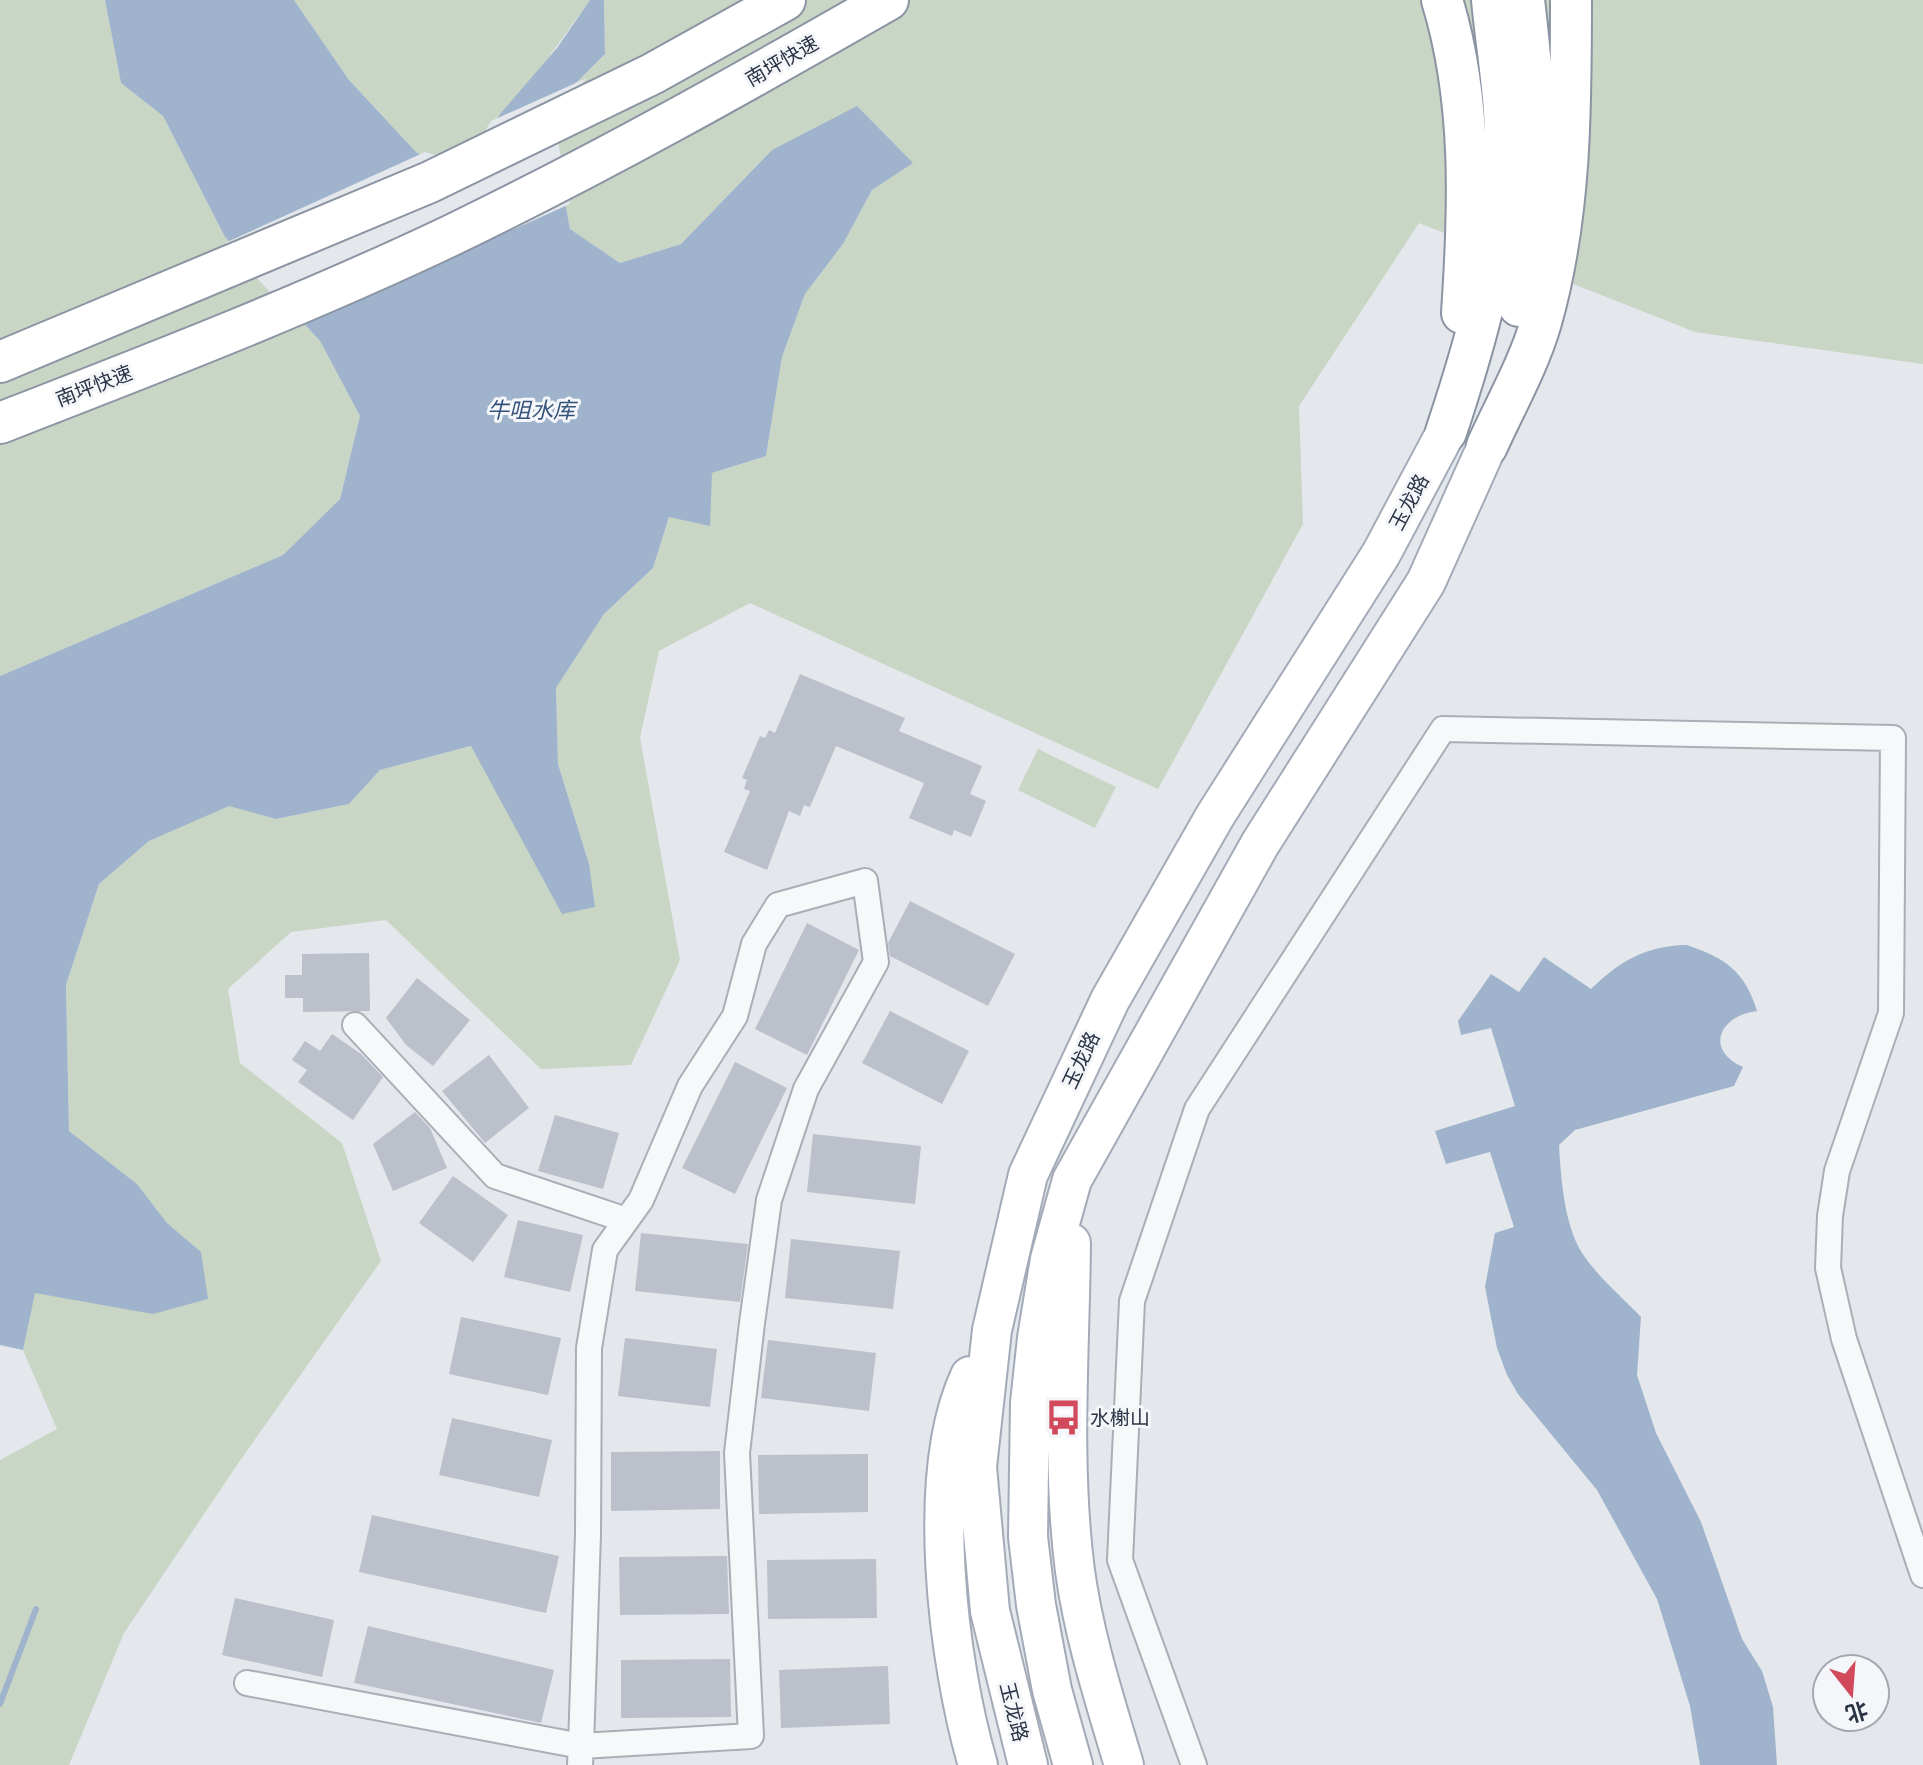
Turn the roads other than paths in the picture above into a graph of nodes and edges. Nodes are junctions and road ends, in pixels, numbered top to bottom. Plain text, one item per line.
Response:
1 (785, 0) edge
2 (888, 0) edge
3 (1442, 0) edge
4 (1492, 0) edge
5 (1524, 0) edge
6 (1571, 0) edge
7 (0, 362) edge
8 (0, 423) edge
9 (1446, 432) junction
10 (1487, 446) junction
11 (355, 1025) dead end
12 (1072, 1180) junction
13 (626, 1220) junction
14 (992, 1330) junction
15 (1922, 1568) edge
16 (247, 1683) dead end
17 (580, 1756) edge
18 (978, 1765) edge
19 (1028, 1765) edge
20 (1073, 1765) edge
21 (1124, 1765) edge
22 (1194, 1765) edge

1 - 7 highway
2 - 8 highway, 南坪快速
3 - 9 highway
4 - 9 highway
5 - 10 highway
6 - 10 highway
9 - 14 main road, 玉龙路
10 - 12 main road
11 - 13 street
12 - 20 main road
12 - 21 main road
13 - 17 street
13 - 17 street
14 - 18 main road
14 - 19 main road, 玉龙路
15 - 22 street
16 - 17 street

